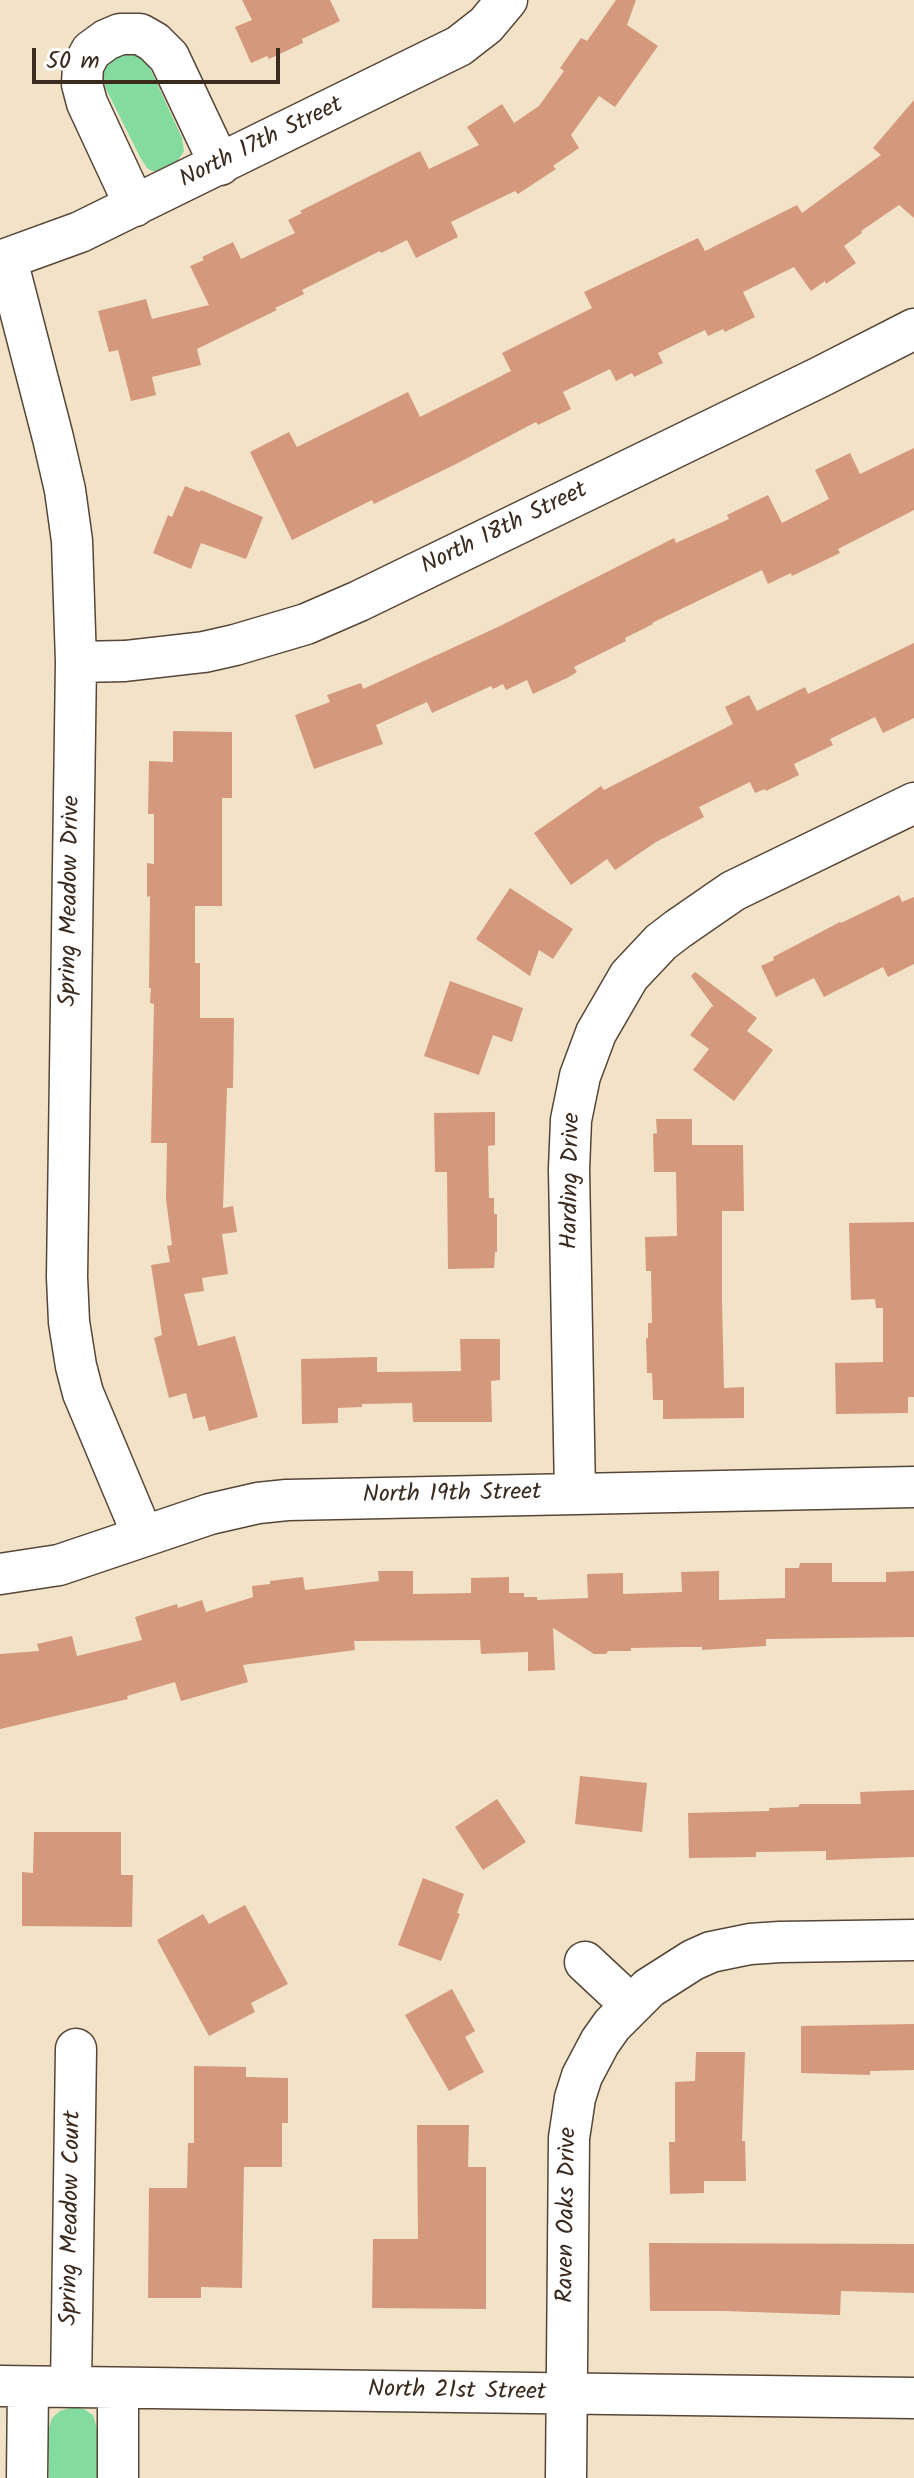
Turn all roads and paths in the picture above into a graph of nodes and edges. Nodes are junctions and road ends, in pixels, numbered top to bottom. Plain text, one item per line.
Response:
1 (507, 0) edge
2 (220, 165) junction
3 (135, 206) junction
4 (4, 260) edge
5 (914, 329) edge
6 (76, 662) junction
7 (914, 803) edge
8 (914, 1487) edge
9 (575, 1494) junction
10 (143, 1536) junction
11 (0, 1574) edge
12 (914, 1940) edge
13 (585, 1962) dead end
14 (631, 2005) junction
15 (76, 2049) dead end
16 (14, 2386) edge
17 (71, 2387) junction
18 (118, 2388) junction
19 (566, 2394) junction
20 (914, 2398) edge
21 (27, 2478) edge
22 (118, 2478) edge
23 (566, 2478) edge

1 - 2 street, North 17th Street
2 - 3 street, North 17th Street
2 - 3 street
3 - 4 street, North 17th Street
4 - 6 street, Spring Meadow Drive
5 - 6 street, North 18th Street
6 - 10 street, Spring Meadow Drive
7 - 9 street, Harding Drive
8 - 9 street, North 19th Street
9 - 10 street, North 19th Street
10 - 11 street, North 19th Street
12 - 14 street, Raven Oaks Drive
13 - 14 street
14 - 19 street, Raven Oaks Drive
15 - 17 street, Spring Meadow Court
16 - 17 street, North 21st Street
16 - 21 street
17 - 18 street, North 21st Street
18 - 19 street, North 21st Street
18 - 22 street
19 - 20 street, North 21st Street
19 - 23 street, Raven Oaks Drive

